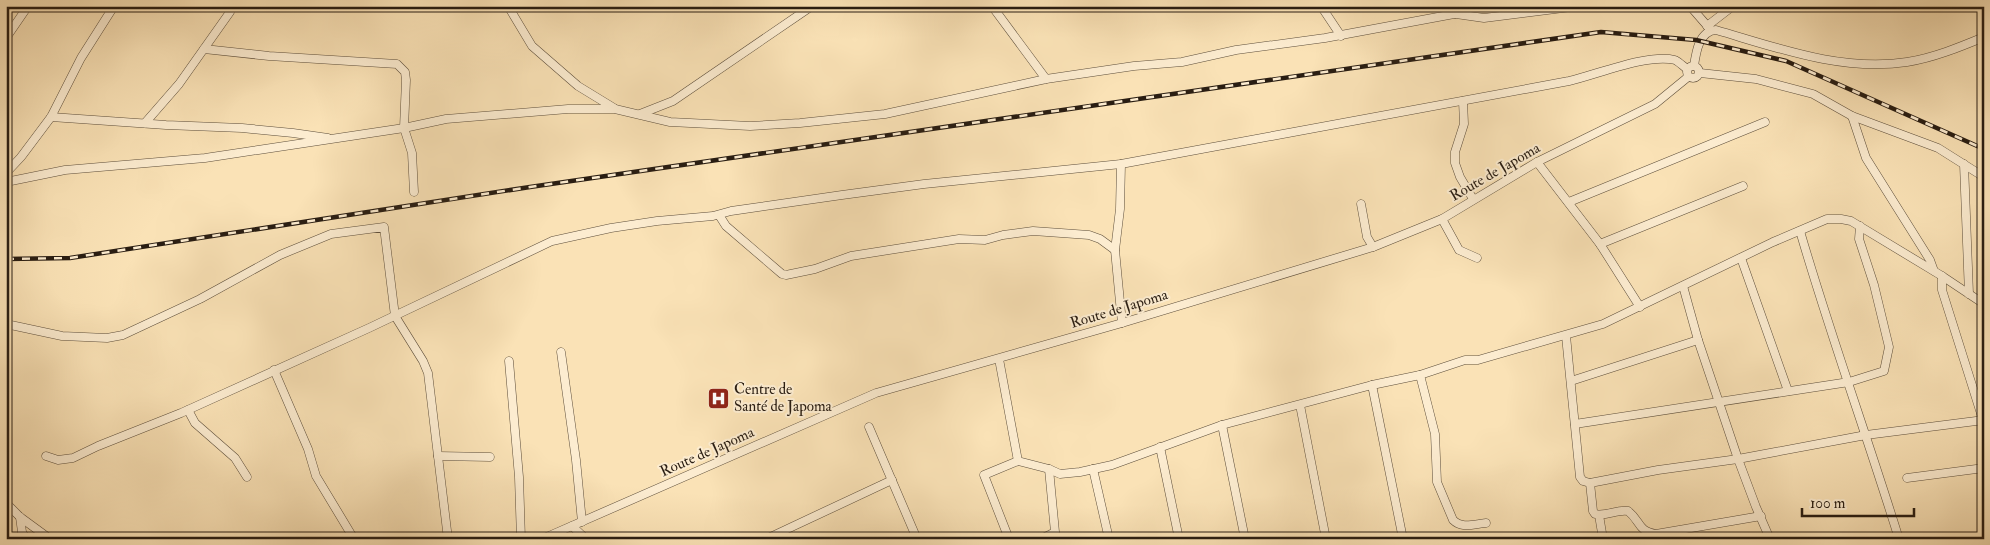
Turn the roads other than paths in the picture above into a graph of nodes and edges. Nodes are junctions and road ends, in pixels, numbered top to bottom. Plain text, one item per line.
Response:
1 (28, 6) edge
2 (114, 6) edge
3 (231, 6) edge
4 (508, 6) edge
5 (812, 6) edge
6 (992, 6) edge
7 (1321, 6) edge
8 (1473, 6) edge
9 (1579, 6) edge
10 (1690, 6) edge
11 (1733, 6) edge
12 (1454, 14) junction
13 (1709, 28) junction
14 (10, 29) edge
15 (1340, 36) junction
16 (1984, 37) edge
17 (6, 38) edge
18 (204, 49) junction
19 (1690, 71) junction
20 (1700, 73) junction
21 (1046, 79) junction
22 (1463, 101) junction
23 (615, 109) junction
24 (640, 114) junction
25 (1852, 116) junction
26 (51, 117) junction
27 (1765, 122) dead end
28 (145, 123) junction
29 (404, 128) junction
30 (332, 139) junction
31 (1537, 162) junction
32 (1121, 164) junction
33 (1964, 164) junction
34 (6, 173) edge
35 (1984, 177) edge
36 (6, 182) edge
37 (1743, 186) dead end
38 (414, 192) dead end
39 (1473, 199) junction
40 (1569, 202) junction
41 (1361, 204) dead end
42 (719, 215) junction
43 (1442, 219) junction
44 (1860, 226) junction
45 (1800, 231) junction
46 (1600, 244) junction
47 (1373, 247) junction
48 (1115, 250) junction
49 (1477, 258) dead end
50 (1741, 258) junction
51 (1934, 271) junction
52 (1942, 276) junction
53 (1683, 286) junction
54 (1969, 294) junction
55 (1984, 304) edge
56 (1640, 307) junction
57 (395, 316) junction
58 (1122, 323) junction
59 (6, 324) edge
60 (1566, 336) junction
61 (1698, 340) junction
62 (561, 352) dead end
63 (999, 359) junction
64 (509, 361) dead end
65 (274, 370) junction
66 (1420, 375) junction
67 (1571, 381) junction
68 (1849, 382) junction
69 (1372, 385) junction
70 (1788, 391) junction
71 (1720, 402) junction
72 (1300, 405) junction
73 (188, 410) junction
74 (1983, 420) edge
75 (1575, 424) junction
76 (1222, 425) junction
77 (869, 427) dead end
78 (1866, 435) junction
79 (1160, 447) junction
80 (46, 456) dead end
81 (438, 456) junction
82 (490, 457) dead end
83 (1738, 459) junction
84 (1018, 461) junction
85 (1984, 468) edge
86 (1049, 469) junction
87 (1093, 469) junction
88 (247, 477) dead end
89 (1907, 478) dead end
90 (892, 480) junction
91 (1590, 483) junction
92 (6, 502) edge
93 (1599, 515) junction
94 (1761, 516) junction
95 (20, 517) junction
96 (582, 522) junction
97 (1486, 523) dead end
98 (572, 526) junction
99 (26, 539) edge
100 (50, 539) edge
101 (354, 539) edge
102 (448, 539) edge
103 (521, 539) edge
104 (542, 539) edge
105 (586, 539) edge
106 (766, 539) edge
107 (917, 539) edge
108 (1009, 539) edge
109 (1041, 539) edge
110 (1109, 539) edge
111 (1179, 539) edge
112 (1245, 539) edge
113 (1326, 539) edge
114 (1403, 539) edge
115 (1603, 539) edge
116 (1770, 539) edge
117 (1899, 539) edge

1 - 14 street
2 - 26 street
3 - 18 street
4 - 23 street
5 - 24 street
6 - 21 street
7 - 15 street
8 - 12 street
9 - 12 street
10 - 13 street
11 - 13 street
12 - 15 street
13 - 16 street
13 - 19 street
14 - 17 street
15 - 21 street
18 - 28 street
18 - 29 street
19 - 20 street
19 - 20 street, Route de Japoma
19 - 22 street
19 - 31 street, Route de Japoma
20 - 25 street
21 - 24 street
22 - 32 street
22 - 39 street
23 - 24 street
23 - 29 street
25 - 33 street
25 - 51 street
26 - 28 street
26 - 34 street
27 - 40 street
28 - 30 street
29 - 30 street
29 - 38 street
30 - 36 street
31 - 39 street, Route de Japoma
31 - 40 street
32 - 42 street
32 - 48 street
33 - 35 street
33 - 54 street
37 - 46 street
39 - 43 street, Route de Japoma
40 - 46 street
41 - 47 street
42 - 48 street
42 - 57 street
43 - 47 street, Route de Japoma
43 - 49 street
44 - 45 street
44 - 51 street
44 - 68 street
45 - 50 street
45 - 68 street
46 - 56 street
47 - 58 street, Route de Japoma
48 - 58 street
50 - 53 street
50 - 70 street
51 - 52 street
52 - 54 street
52 - 74 street
53 - 56 street
53 - 61 street
54 - 55 street
56 - 60 street
57 - 59 street
57 - 65 street
57 - 81 street
58 - 63 street, Route de Japoma
60 - 66 street
60 - 67 street
61 - 67 street
61 - 71 street
62 - 96 street
63 - 84 street
63 - 96 street, Route de Japoma
64 - 103 street
65 - 73 street
65 - 101 street
66 - 69 street
66 - 97 street
67 - 75 street
68 - 70 street
68 - 78 street
69 - 72 street
69 - 114 street
70 - 71 street
71 - 75 street
71 - 83 street
72 - 76 street
72 - 113 street
73 - 80 street
73 - 88 street
74 - 78 street
75 - 91 street
76 - 79 street
76 - 112 street
77 - 90 street
78 - 83 street
78 - 117 street
79 - 87 street
79 - 111 street
81 - 82 street
81 - 102 street
83 - 91 street
83 - 94 street
84 - 86 street
84 - 108 street
85 - 89 street
86 - 87 street
86 - 109 street
87 - 110 street
90 - 106 street
90 - 107 street
91 - 93 street
92 - 95 street
93 - 94 street
93 - 115 street
94 - 116 street
95 - 99 street
95 - 100 street
96 - 98 street, Route de Japoma
98 - 104 street, Route de Japoma
98 - 105 street

